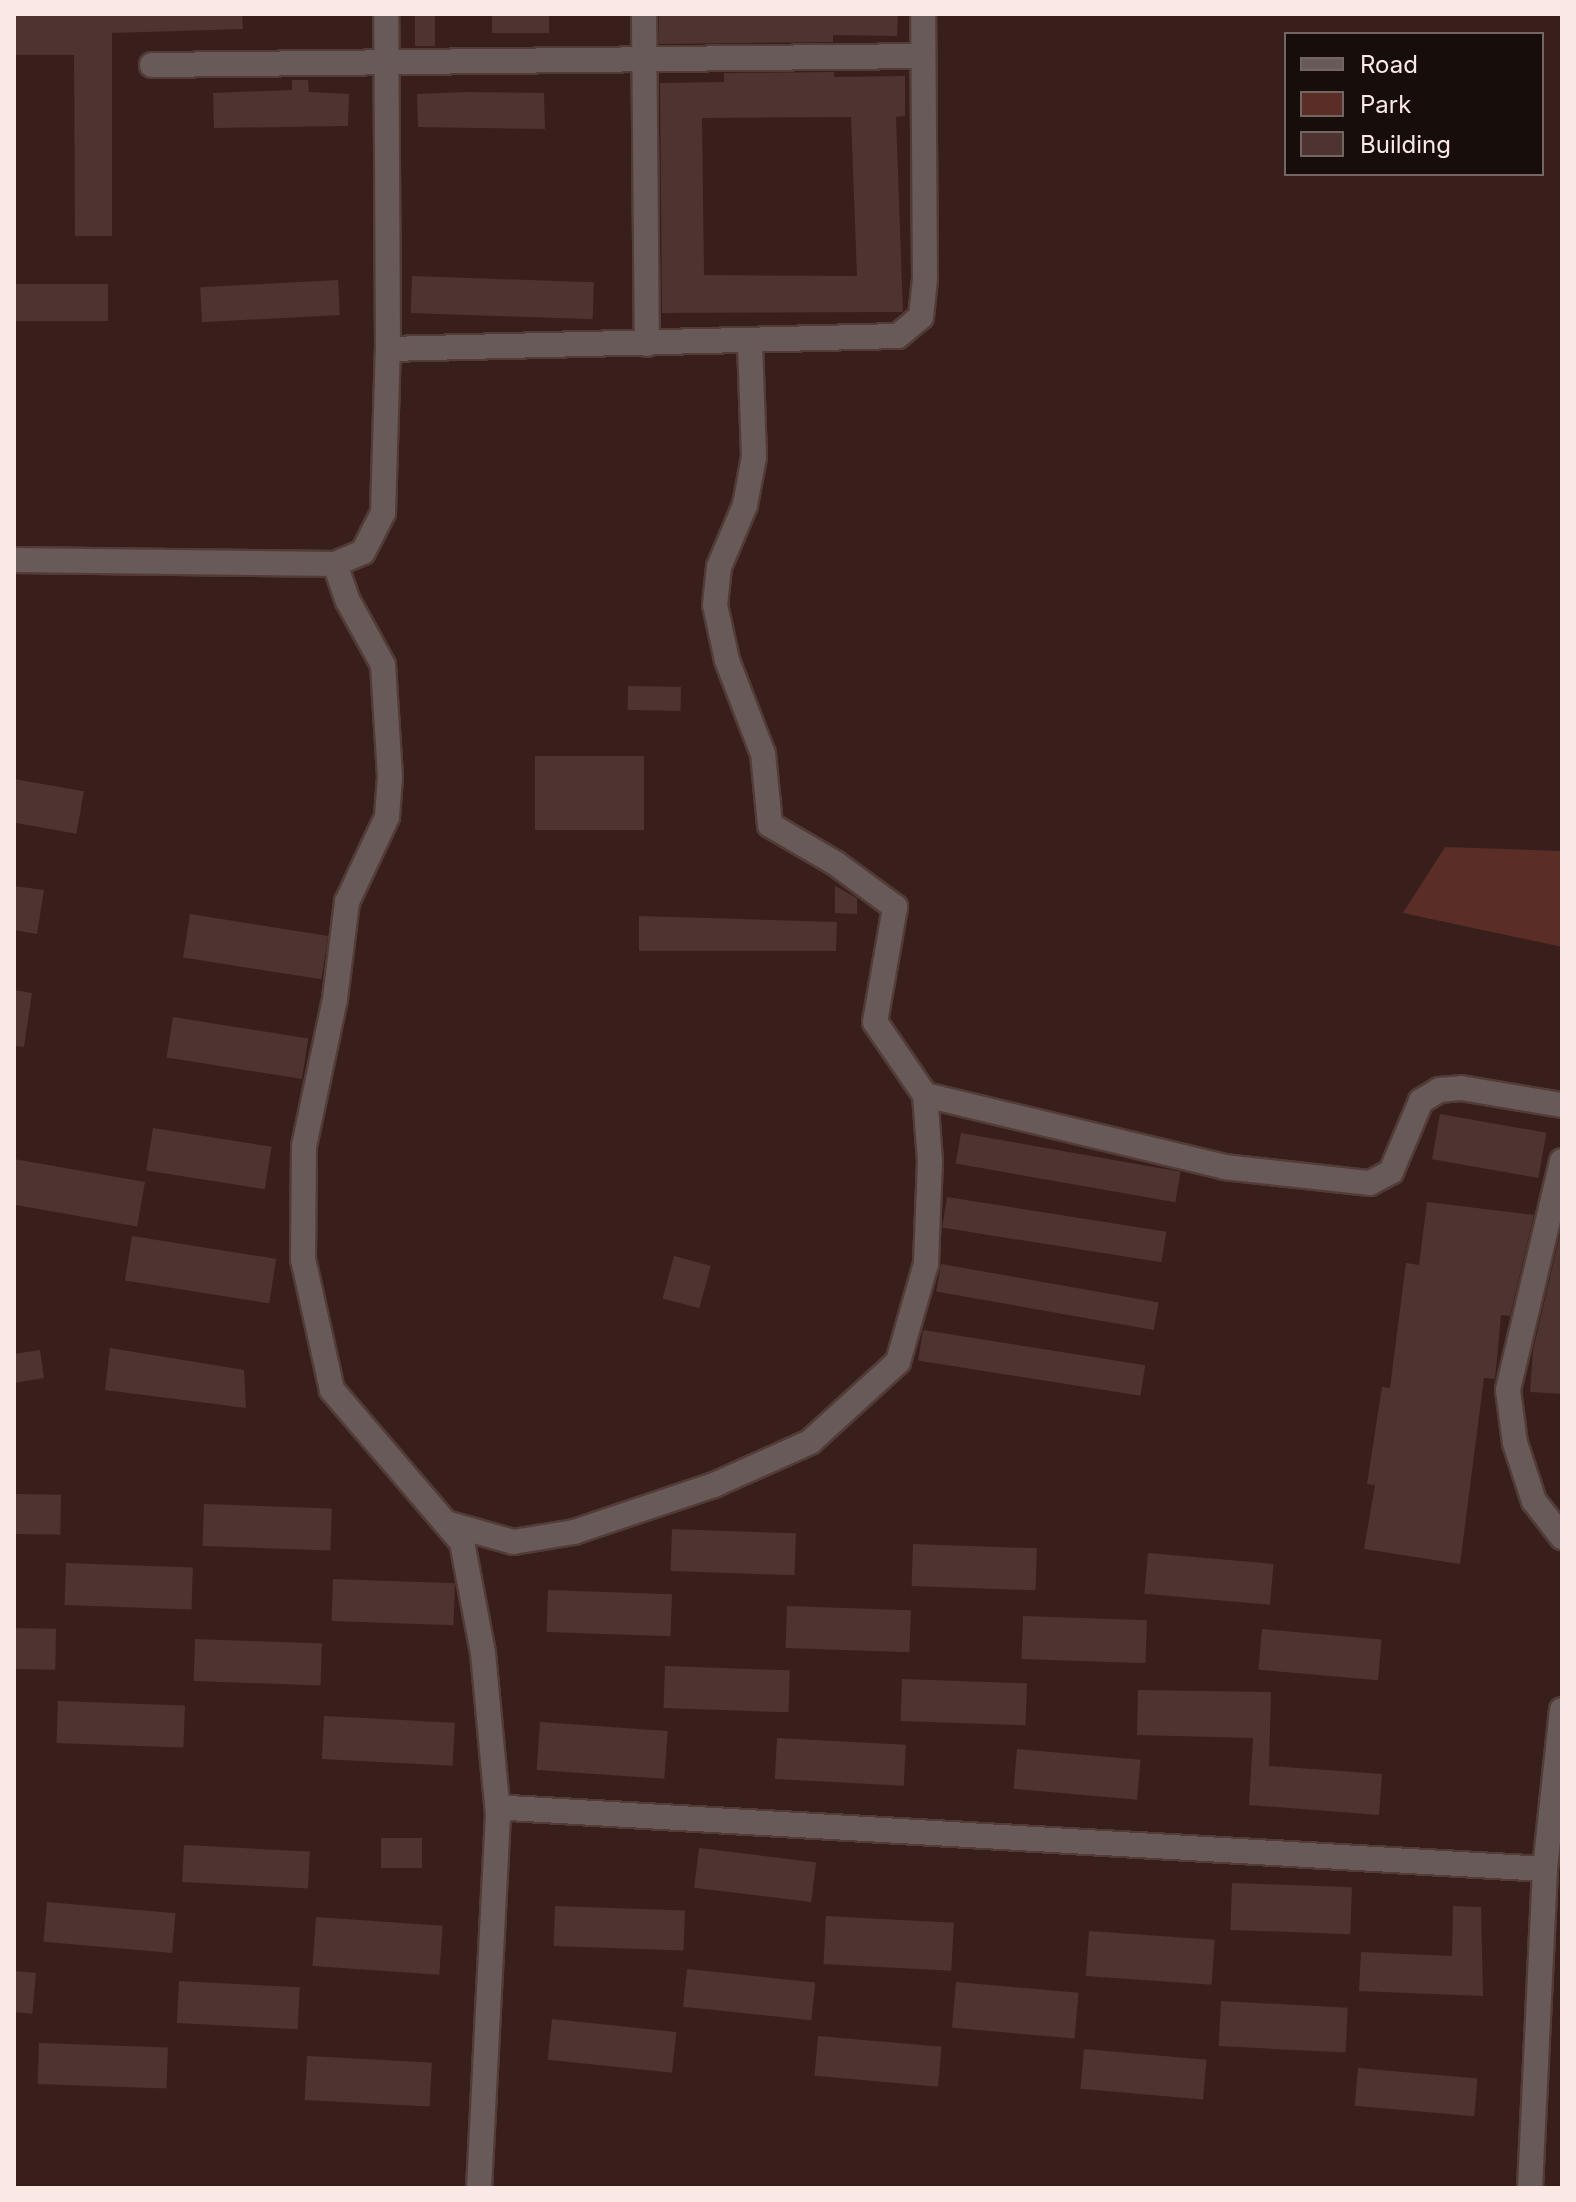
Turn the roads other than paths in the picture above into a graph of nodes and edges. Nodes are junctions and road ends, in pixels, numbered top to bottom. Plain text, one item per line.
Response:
1 (386, 14) edge
2 (644, 14) edge
3 (923, 14) edge
4 (923, 56) junction
5 (386, 59) junction
6 (644, 59) junction
7 (152, 65) dead end
8 (750, 340) junction
9 (647, 344) junction
10 (388, 349) junction
11 (14, 560) edge
12 (335, 564) junction
13 (925, 1095) junction
14 (1562, 1105) edge
15 (1562, 1161) edge
16 (446, 1523) junction
17 (1562, 1537) edge
18 (1562, 1710) edge
19 (498, 1814) junction
20 (1545, 1869) junction
21 (479, 2188) edge
22 (1530, 2188) edge

1 - 5 street
2 - 6 street
3 - 4 street
4 - 6 street
4 - 8 street
5 - 6 street
5 - 7 street
5 - 10 street
6 - 9 street
8 - 9 street
8 - 13 street
9 - 10 street
10 - 12 street
11 - 12 street
12 - 16 street
13 - 14 street
13 - 16 street
15 - 17 street
16 - 19 street
18 - 20 street
19 - 20 street
19 - 21 street
20 - 22 street

